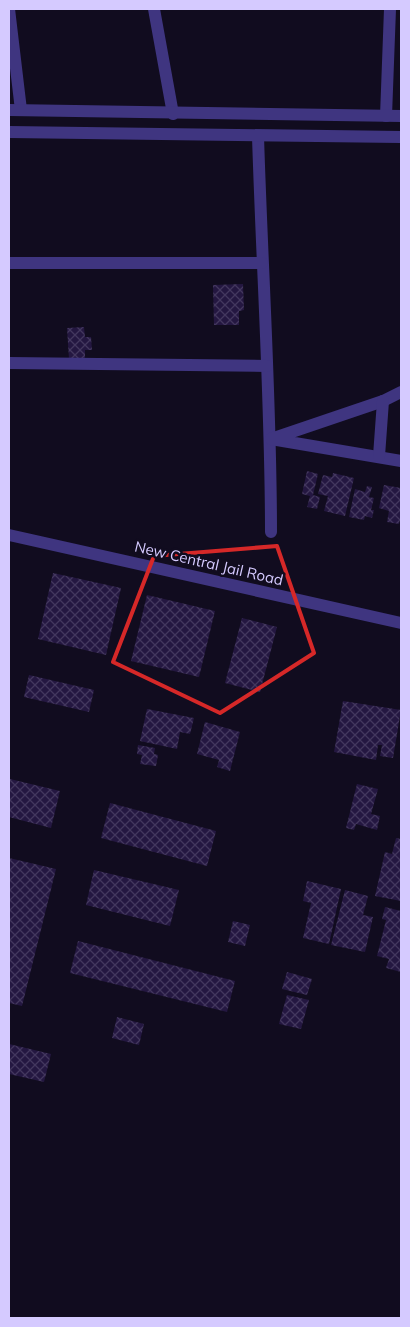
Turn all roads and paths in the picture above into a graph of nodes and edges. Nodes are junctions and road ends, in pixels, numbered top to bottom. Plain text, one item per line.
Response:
1 (9, 9) edge
2 (154, 9) edge
3 (390, 9) edge
4 (15, 110) edge
5 (173, 114) junction
6 (343, 115) junction
7 (386, 116) junction
8 (401, 116) edge
9 (9, 132) edge
10 (258, 136) junction
11 (344, 137) junction
12 (401, 137) edge
13 (9, 263) edge
14 (262, 263) junction
15 (9, 363) edge
16 (267, 366) junction
17 (401, 392) edge
18 (383, 401) junction
19 (271, 439) junction
20 (379, 456) junction
21 (401, 461) edge
22 (272, 532) dead end
23 (9, 535) edge
24 (401, 623) edge

1 - 4 street
2 - 5 street
3 - 7 street
4 - 5 street
5 - 6 street
6 - 7 street
6 - 11 street
7 - 8 street
9 - 10 street
10 - 11 street
10 - 14 street
11 - 12 street
13 - 14 street
14 - 16 street
15 - 16 street
16 - 19 street
17 - 18 street
18 - 19 street
18 - 20 street
19 - 20 street
19 - 22 street
20 - 21 street
23 - 24 street, New Central Jail Road

